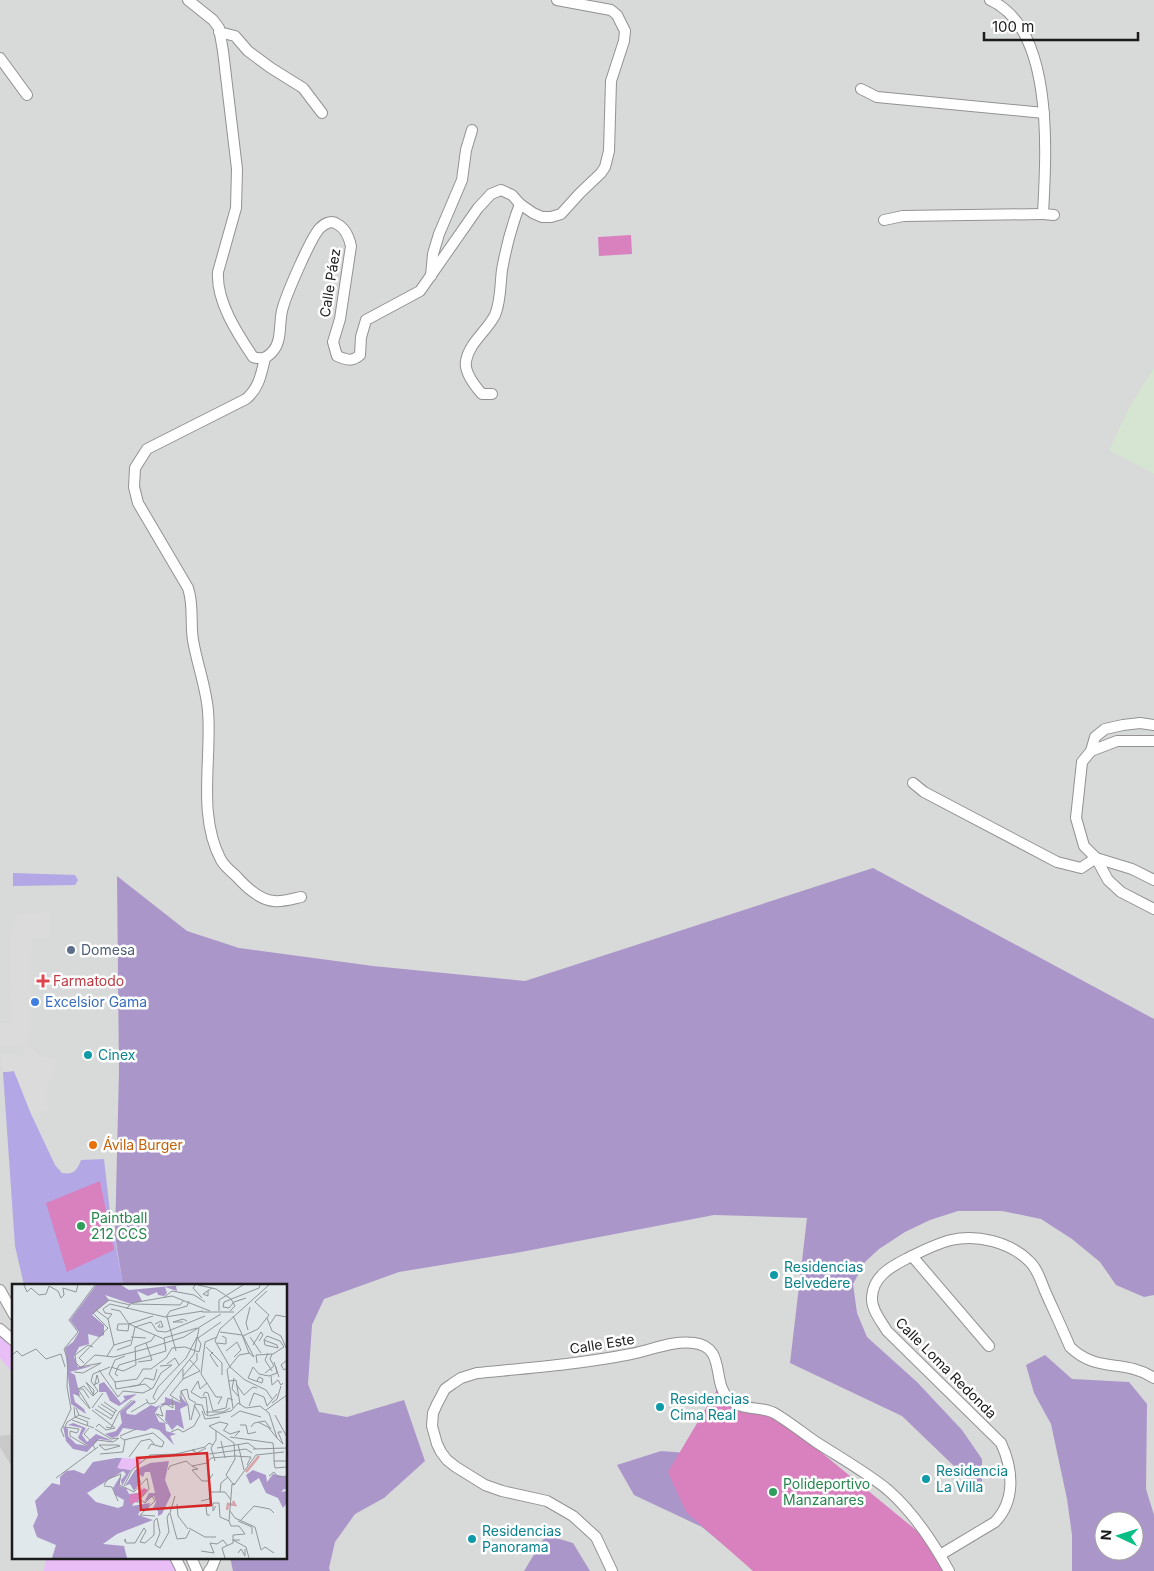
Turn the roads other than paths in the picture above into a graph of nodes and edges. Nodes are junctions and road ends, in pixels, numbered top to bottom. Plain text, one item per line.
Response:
1 (188, 0) edge
2 (557, 0) edge
3 (990, 0) edge
4 (219, 32) junction
5 (0, 58) edge
6 (861, 89) dead end
7 (27, 95) dead end
8 (322, 112) dead end
9 (1044, 113) junction
10 (472, 130) dead end
11 (520, 204) junction
12 (1043, 214) junction
13 (1054, 215) dead end
14 (884, 220) dead end
15 (431, 277) junction
16 (264, 358) junction
17 (492, 394) dead end
18 (1154, 725) edge
19 (1154, 741) edge
20 (1090, 751) junction
21 (913, 783) dead end
22 (1096, 858) junction
23 (1154, 880) edge
24 (300, 897) dead end
25 (1154, 909) edge
26 (912, 1256) junction
27 (0, 1290) edge
28 (12, 1311) edge
29 (0, 1328) edge
30 (12, 1339) edge
31 (989, 1346) dead end
32 (1154, 1378) edge
33 (940, 1555) junction
34 (176, 1558) edge
35 (191, 1558) edge
36 (216, 1558) edge
37 (182, 1571) edge
38 (197, 1571) edge
39 (209, 1571) edge
40 (612, 1571) edge
41 (949, 1571) edge

1 - 4 street
2 - 11 street
3 - 9 street
4 - 8 street
4 - 16 street
5 - 7 street
6 - 9 street
9 - 12 street
10 - 15 street
11 - 15 street, Calle Páez
11 - 17 street
12 - 13 street
12 - 14 street
15 - 16 street, Calle Páez
16 - 24 street
18 - 20 street
19 - 20 street
20 - 22 street
21 - 22 street
22 - 23 street
22 - 25 street
26 - 31 street
26 - 32 street, Calle Loma Redonda
26 - 33 street, Calle Loma Redonda
27 - 28 street
29 - 30 street
33 - 40 street, Calle Este
33 - 41 street, Calle Este
34 - 37 street
35 - 38 street
36 - 39 street

